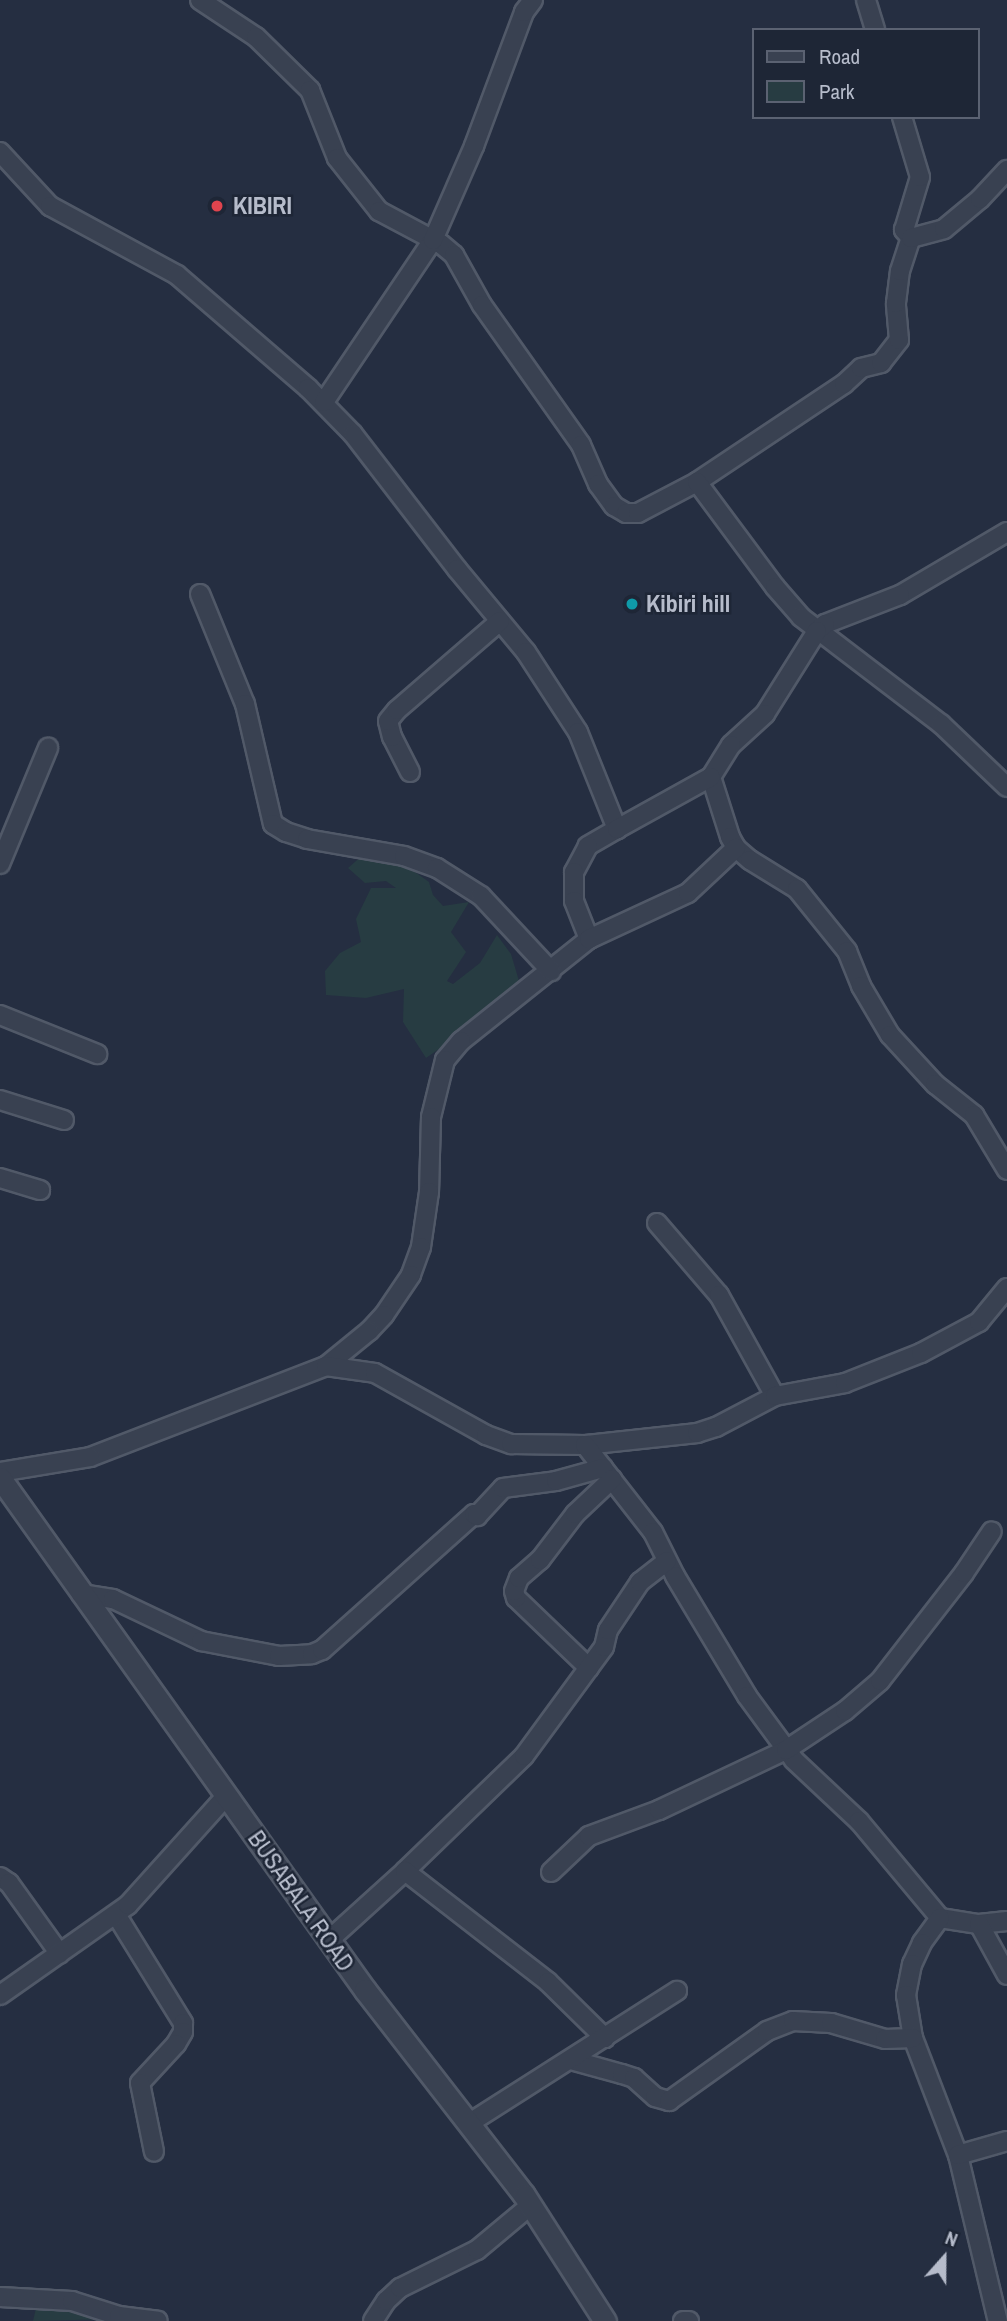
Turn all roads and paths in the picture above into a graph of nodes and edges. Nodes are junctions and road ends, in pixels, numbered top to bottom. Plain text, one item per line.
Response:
1 (200, 0) edge
2 (533, 0) edge
3 (866, 0) edge
4 (874, 28) edge
5 (903, 119) edge
6 (0, 152) edge
7 (1007, 170) edge
8 (911, 238) junction
9 (433, 240) junction
10 (324, 402) junction
11 (696, 482) junction
12 (1007, 532) edge
13 (200, 594) dead end
14 (500, 621) junction
15 (817, 631) junction
16 (48, 748) dead end
17 (410, 772) dead end
18 (711, 777) junction
19 (1007, 787) edge
20 (617, 829) junction
21 (736, 848) junction
22 (0, 864) edge
23 (589, 939) junction
24 (551, 971) junction
25 (0, 1015) edge
26 (97, 1054) dead end
27 (0, 1100) edge
28 (64, 1120) dead end
29 (1007, 1170) edge
30 (0, 1178) edge
31 (40, 1190) dead end
32 (657, 1223) dead end
33 (1007, 1288) edge
34 (326, 1366) junction
35 (775, 1396) junction
36 (585, 1445) junction
37 (0, 1472) edge
38 (608, 1473) junction
39 (0, 1478) edge
40 (992, 1531) dead end
41 (667, 1561) junction
42 (81, 1594) junction
43 (589, 1668) junction
44 (786, 1750) junction
45 (227, 1795) junction
46 (405, 1871) junction
47 (551, 1872) dead end
48 (0, 1877) edge
49 (117, 1916) junction
50 (940, 1918) junction
51 (1007, 1922) edge
52 (979, 1924) junction
53 (329, 1940) junction
54 (60, 1954) junction
55 (1007, 1975) edge
56 (677, 1991) dead end
57 (0, 1995) edge
58 (605, 2038) junction
59 (913, 2038) junction
60 (571, 2060) junction
61 (468, 2124) junction
62 (1007, 2141) edge
63 (154, 2152) dead end
64 (958, 2155) junction
65 (531, 2204) junction
66 (0, 2297) edge
67 (158, 2321) edge
68 (373, 2321) edge
69 (606, 2321) edge
70 (682, 2321) edge
71 (689, 2321) edge
72 (998, 2321) edge

1 - 9 street
2 - 9 street
3 - 4 street
5 - 8 street
6 - 10 street
7 - 8 street
8 - 11 street
9 - 10 street
9 - 11 street
10 - 14 street
11 - 15 street
12 - 15 street
13 - 24 street
14 - 17 street
14 - 20 street
15 - 18 street
15 - 19 street
16 - 22 street
18 - 20 street
18 - 21 street
20 - 23 street
21 - 23 street
21 - 29 street
23 - 24 street
24 - 34 street
25 - 26 street
27 - 28 street
30 - 31 street
32 - 35 street
33 - 35 street
34 - 36 street
34 - 37 street
35 - 36 street
36 - 38 street
38 - 41 street
38 - 42 street
38 - 43 street
39 - 42 street, BUSABALA ROAD
40 - 44 street
41 - 43 street
41 - 44 street
42 - 45 street, BUSABALA ROAD
43 - 46 street
44 - 47 street
44 - 50 street
45 - 49 street
45 - 53 street, BUSABALA ROAD
46 - 53 street
46 - 58 street
48 - 54 street
49 - 54 street
49 - 63 street
50 - 52 street
50 - 59 street
51 - 52 street
52 - 55 street
53 - 61 street, BUSABALA ROAD
54 - 57 street
56 - 58 street
58 - 60 street
59 - 60 street
59 - 64 street
60 - 61 street
61 - 65 street, BUSABALA ROAD
62 - 64 street
64 - 72 street
65 - 68 street
65 - 69 street, BUSABALA ROAD
66 - 67 street
70 - 71 street

